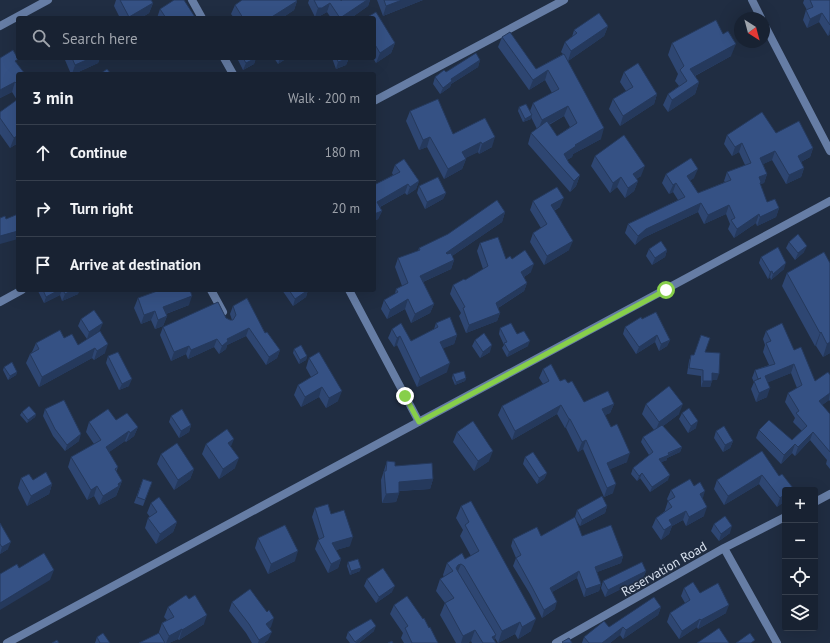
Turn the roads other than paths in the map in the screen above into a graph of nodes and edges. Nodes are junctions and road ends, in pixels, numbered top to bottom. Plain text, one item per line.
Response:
1 (48, 0) edge
2 (192, 0) edge
3 (564, 0) edge
4 (752, 0) edge
5 (758, 12) edge
6 (18, 16) edge
7 (201, 16) edge
8 (16, 17) edge
9 (0, 26) edge
10 (770, 36) edge
11 (225, 60) edge
12 (232, 72) edge
13 (376, 100) edge
14 (830, 151) edge
15 (830, 201) edge
16 (18, 292) edge
17 (212, 292) edge
18 (350, 292) edge
19 (0, 302) edge
20 (228, 322) edge
21 (419, 422) junction
22 (830, 494) edge
23 (818, 500) edge
24 (782, 519) edge
25 (724, 548) junction
26 (7, 643) edge
27 (556, 643) edge
28 (777, 643) edge

1 - 6 street
2 - 7 street
3 - 13 street
4 - 5 street
8 - 9 street
10 - 14 street
11 - 12 street
15 - 21 street
16 - 19 street
17 - 20 street
18 - 21 street
21 - 26 street
22 - 23 street
24 - 25 street, Reservation Road
25 - 27 street, Reservation Road
25 - 28 street

